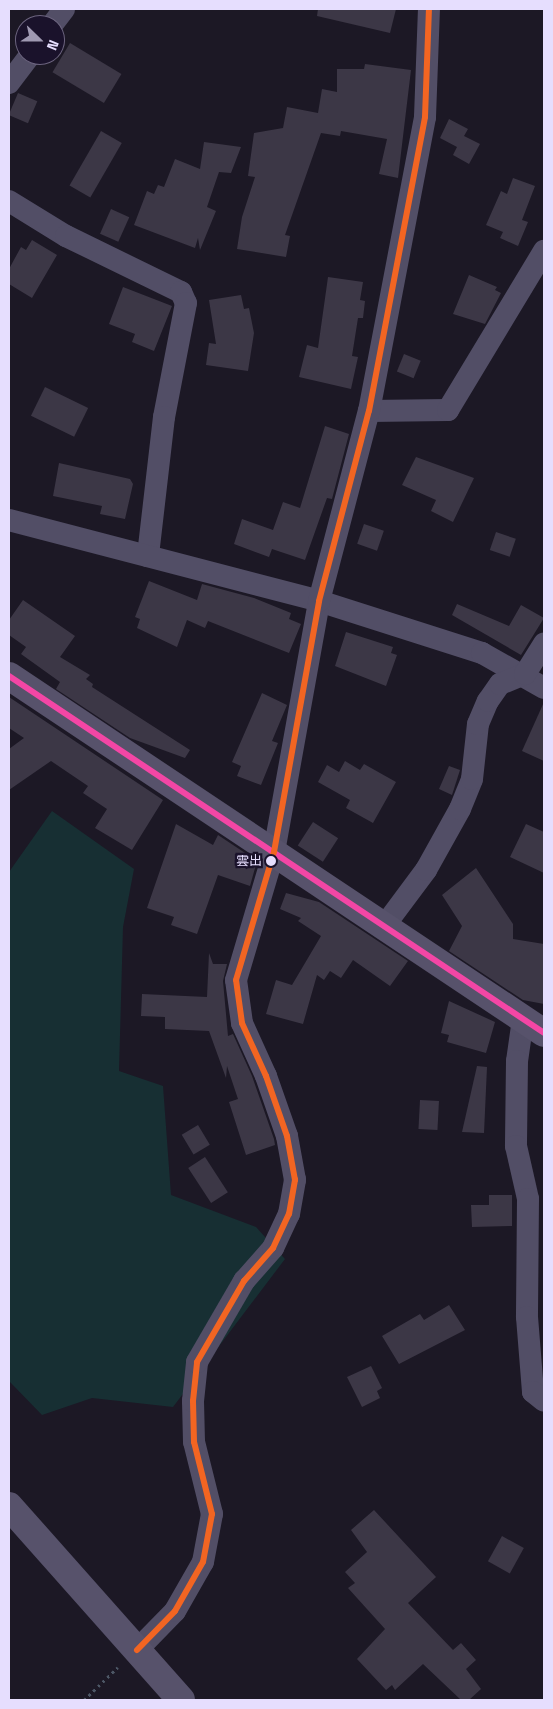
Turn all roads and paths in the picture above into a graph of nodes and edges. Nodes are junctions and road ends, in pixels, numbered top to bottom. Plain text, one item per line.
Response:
1 (429, 9) edge
2 (22, 65) edge
3 (9, 83) edge
4 (9, 201) edge
5 (544, 251) edge
6 (368, 411) junction
7 (9, 520) edge
8 (148, 556) junction
9 (318, 601) junction
10 (544, 643) edge
11 (525, 674) junction
12 (9, 676) edge
13 (544, 688) edge
14 (274, 852) junction
15 (385, 925) junction
16 (534, 1026) edge
17 (544, 1401) edge
18 (9, 1506) edge
19 (137, 1650) junction
20 (84, 1700) edge
21 (181, 1700) edge

1 - 6 street
2 - 3 street
4 - 8 street
5 - 6 street
6 - 9 street
7 - 8 street
8 - 9 street
9 - 11 street
9 - 14 street
10 - 11 street
11 - 13 street
11 - 15 street
12 - 14 main road
14 - 15 main road
14 - 19 street
15 - 16 main road
16 - 17 street
18 - 19 main road
19 - 20 path
19 - 21 main road

